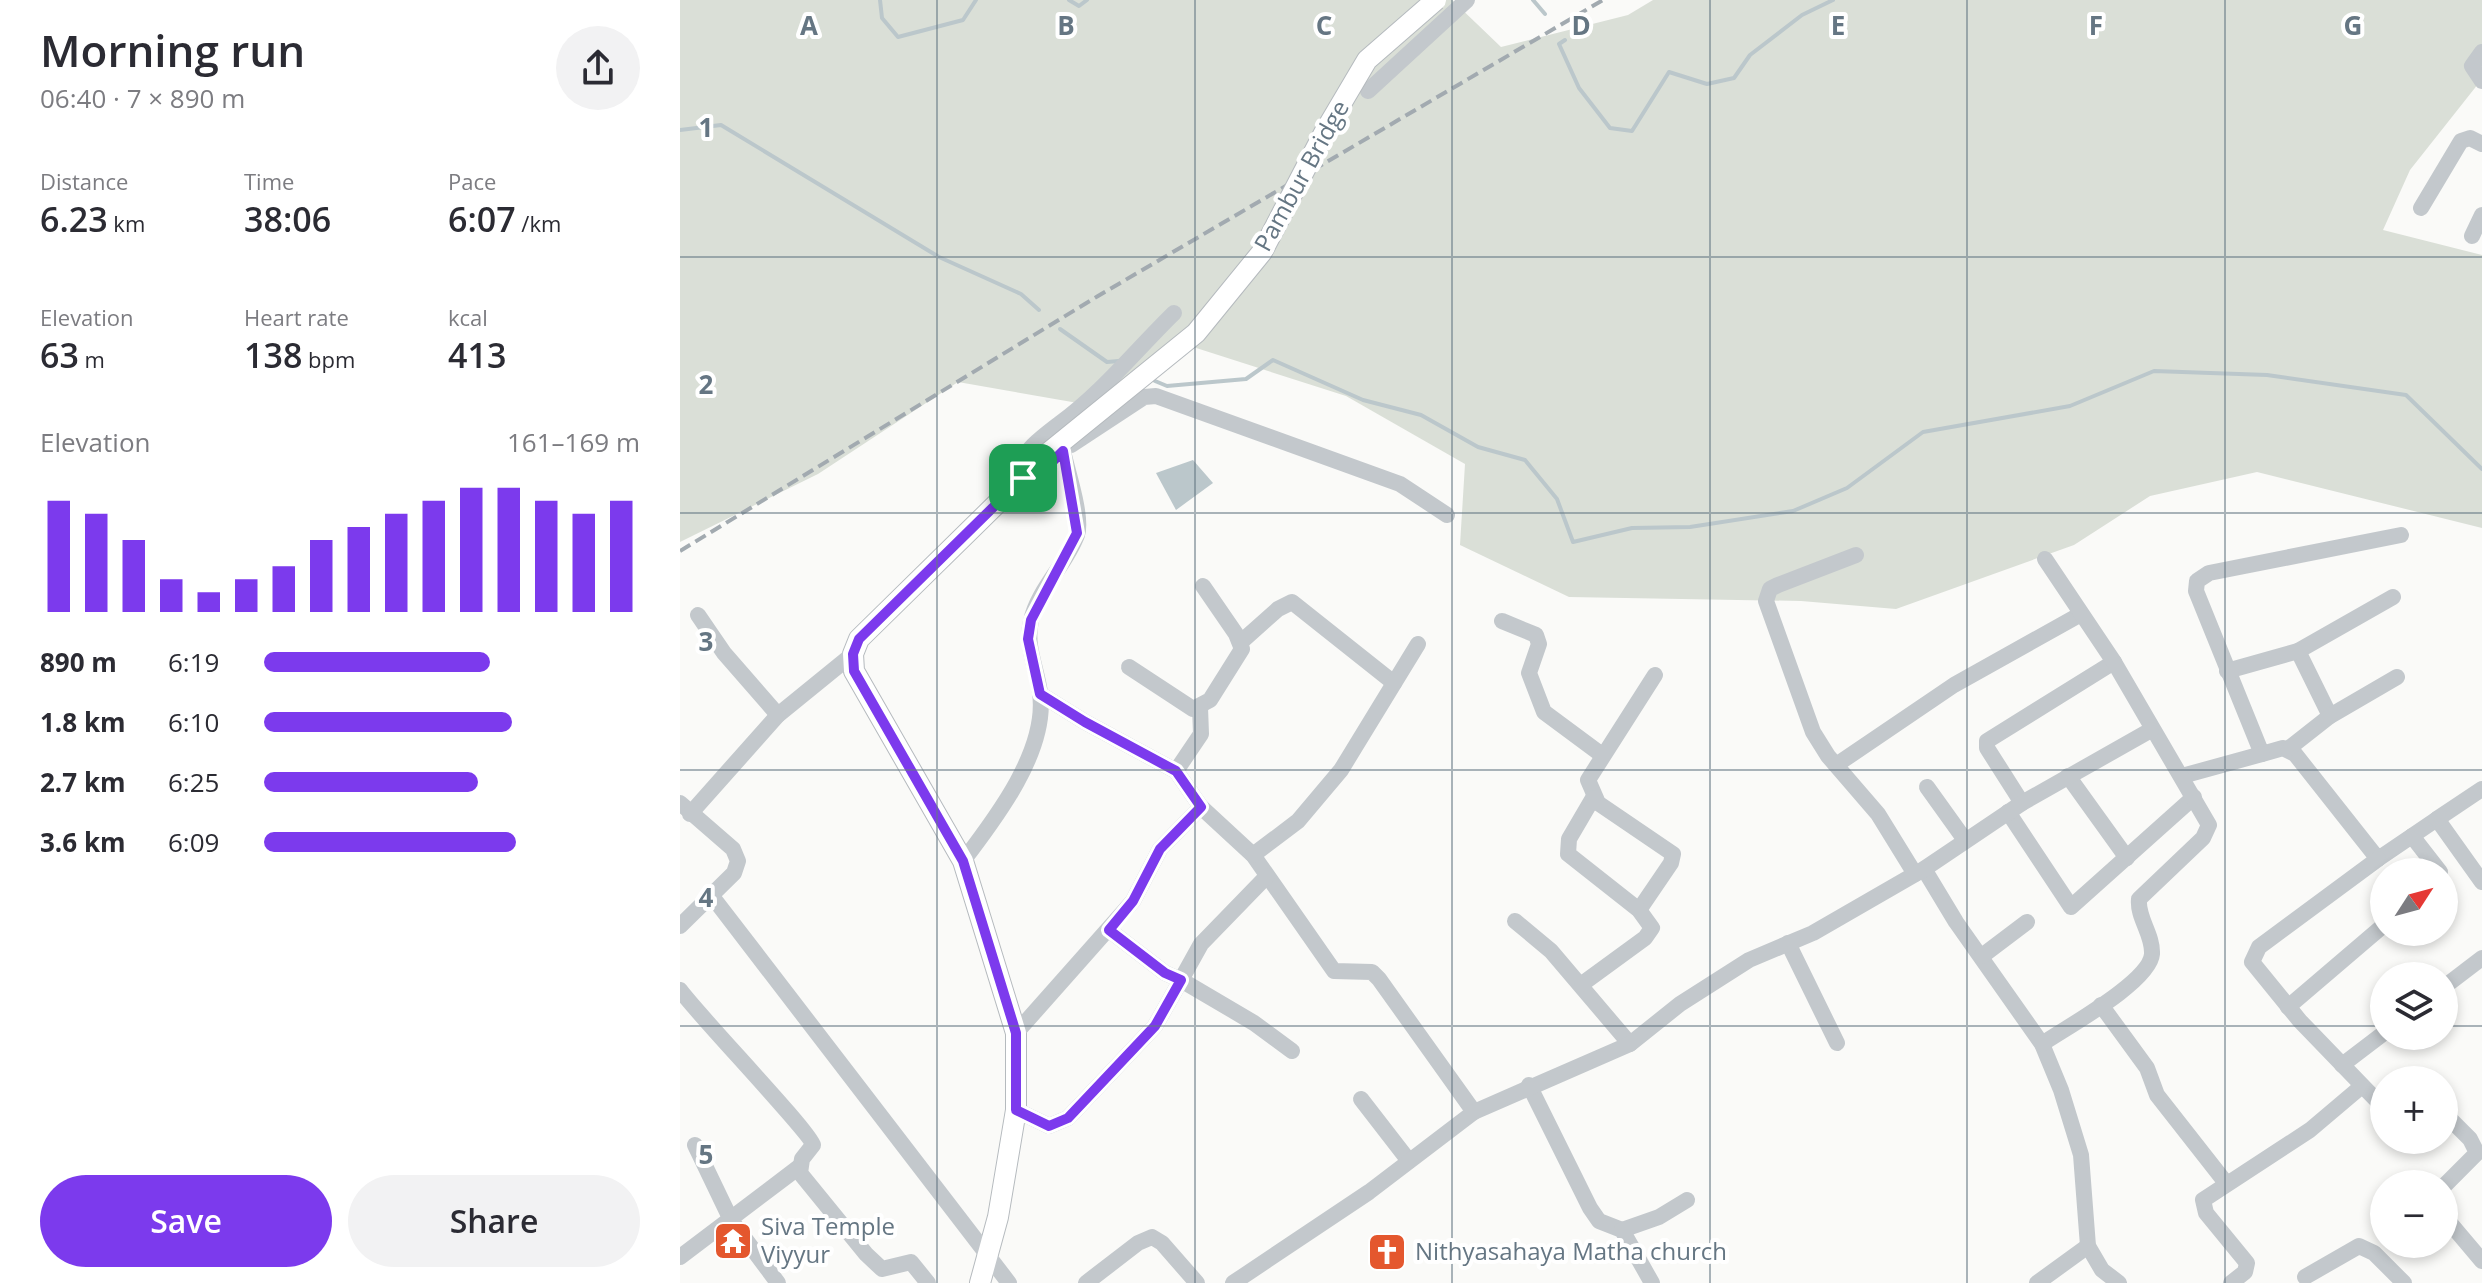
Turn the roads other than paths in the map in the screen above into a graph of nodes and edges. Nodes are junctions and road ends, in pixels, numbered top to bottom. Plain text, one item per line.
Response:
1 (1436, 0) edge
2 (1467, 0) edge
3 (2482, 52) edge
4 (2482, 81) edge
5 (1368, 91) dead end
6 (2482, 144) edge
7 (2421, 208) dead end
8 (2482, 215) edge
9 (2472, 236) dead end
10 (1174, 313) dead end
11 (1063, 451) junction
12 (1023, 478) junction
13 (1447, 515) dead end
14 (2401, 535) dead end
15 (1856, 555) dead end
16 (2045, 559) dead end
17 (1203, 586) dead end
18 (2393, 597) dead end
19 (2081, 614) junction
20 (698, 615) dead end
21 (1502, 621) dead end
22 (1241, 642) junction
23 (1418, 644) dead end
24 (2298, 651) junction
25 (853, 654) junction
26 (2114, 662) junction
27 (1129, 667) dead end
28 (2227, 671) junction
29 (1655, 675) dead end
30 (2397, 677) dead end
31 (1394, 683) junction
32 (1040, 694) junction
33 (1200, 707) junction
34 (778, 715) junction
35 (2330, 716) junction
36 (2151, 730) junction
37 (2288, 749) junction
38 (2262, 754) junction
39 (1602, 755) junction
40 (1836, 765) junction
41 (1176, 771) junction
42 (2068, 776) junction
43 (2182, 776) junction
44 (1927, 787) dead end
45 (2482, 789) edge
46 (2194, 797) junction
47 (1593, 798) junction
48 (1201, 807) junction
49 (685, 808) edge
50 (2015, 808) junction
51 (2437, 819) junction
52 (2412, 836) junction
53 (1965, 840) junction
54 (1253, 855) junction
55 (2127, 858) junction
56 (2377, 858) edge
57 (2379, 858) edge
58 (2429, 858) edge
59 (963, 861) junction
60 (2370, 865) edge
61 (1919, 872) junction
62 (1267, 876) junction
63 (2482, 882) edge
64 (711, 895) junction
65 (1639, 910) junction
66 (1515, 921) dead end
67 (2027, 922) dead end
68 (680, 926) edge
69 (1109, 930) junction
70 (2370, 937) edge
71 (1788, 943) junction
72 (1982, 956) junction
73 (2482, 958) edge
74 (2458, 976) edge
75 (1181, 980) junction
76 (1582, 984) junction
77 (680, 990) edge
78 (2101, 1005) junction
79 (2288, 1007) junction
80 (1016, 1033) junction
81 (1837, 1043) dead end
82 (1630, 1044) junction
83 (2042, 1044) junction
84 (2370, 1044) edge
85 (1292, 1051) dead end
86 (2342, 1065) junction
87 (1529, 1085) junction
88 (2362, 1086) junction
89 (2370, 1094) edge
90 (1361, 1099) dead end
91 (1016, 1110) junction
92 (1474, 1112) junction
93 (2458, 1122) edge
94 (2476, 1134) edge
95 (695, 1145) dead end
96 (1409, 1161) junction
97 (799, 1167) junction
98 (2458, 1173) edge
99 (2226, 1183) junction
100 (1687, 1200) dead end
101 (731, 1220) junction
102 (1622, 1230) junction
103 (2458, 1233) edge
104 (2088, 1246) junction
105 (680, 1257) edge
106 (988, 1259) junction
107 (2482, 1261) edge
108 (2305, 1277) dead end
109 (778, 1283) edge
110 (928, 1283) edge
111 (980, 1283) edge
112 (1009, 1283) edge
113 (1086, 1283) edge
114 (1197, 1283) edge
115 (1233, 1283) edge
116 (1652, 1283) edge
117 (2037, 1283) edge
118 (2119, 1283) edge
119 (2231, 1283) edge
120 (2404, 1283) edge

1 - 12 main road, Pambur Bridge, bridge
2 - 5 street
3 - 4 street
6 - 7 street
8 - 9 street
10 - 12 street
11 - 12 street
11 - 13 street
11 - 32 street
12 - 25 main road, Pambur Bridge
14 - 28 street
15 - 40 street
16 - 19 street
17 - 22 street
18 - 24 street
19 - 26 street
19 - 40 street
20 - 34 street
21 - 39 street
22 - 31 street
22 - 33 street
23 - 31 street
24 - 28 street
24 - 35 street
25 - 34 street
25 - 59 main road
26 - 36 street
26 - 50 street
27 - 33 street
28 - 38 street
29 - 39 street
30 - 35 street
31 - 54 street
32 - 41 street
32 - 59 street
33 - 41 street
34 - 49 street
35 - 37 street
36 - 42 street
36 - 43 street
37 - 38 street
37 - 56 street
38 - 43 street
39 - 47 street
40 - 61 street
41 - 48 street
42 - 50 street
42 - 55 street
43 - 46 street
44 - 53 street
45 - 51 street
46 - 55 street
46 - 78 street
47 - 65 street
47 - 65 street
48 - 54 street
48 - 69 street
49 - 64 street
50 - 53 street
50 - 55 street
51 - 52 street
51 - 63 street
52 - 57 street
52 - 58 street
53 - 61 street
54 - 62 street
59 - 80 main road
60 - 79 street
61 - 71 street
61 - 72 street
62 - 75 street
62 - 92 street
64 - 68 street
64 - 106 street
65 - 76 street
66 - 76 street
67 - 72 street
69 - 75 street
69 - 80 street
70 - 79 street
71 - 81 street
71 - 82 street
72 - 83 street
73 - 74 street
75 - 85 street
75 - 91 street
76 - 82 street
77 - 97 street
78 - 83 street
78 - 99 street
79 - 86 street
80 - 91 main road
82 - 87 street
83 - 104 street
84 - 86 street
86 - 88 street
87 - 92 street
87 - 102 street
88 - 89 street
88 - 99 street
90 - 96 street
91 - 106 main road
92 - 96 street
93 - 94 street
94 - 98 street
95 - 101 street
96 - 115 street
97 - 101 street
97 - 110 street
99 - 119 street
100 - 102 street
101 - 105 street
101 - 109 street
102 - 116 street
103 - 107 street
104 - 117 street
104 - 118 street
106 - 111 main road
106 - 112 street
108 - 120 street
113 - 114 street

